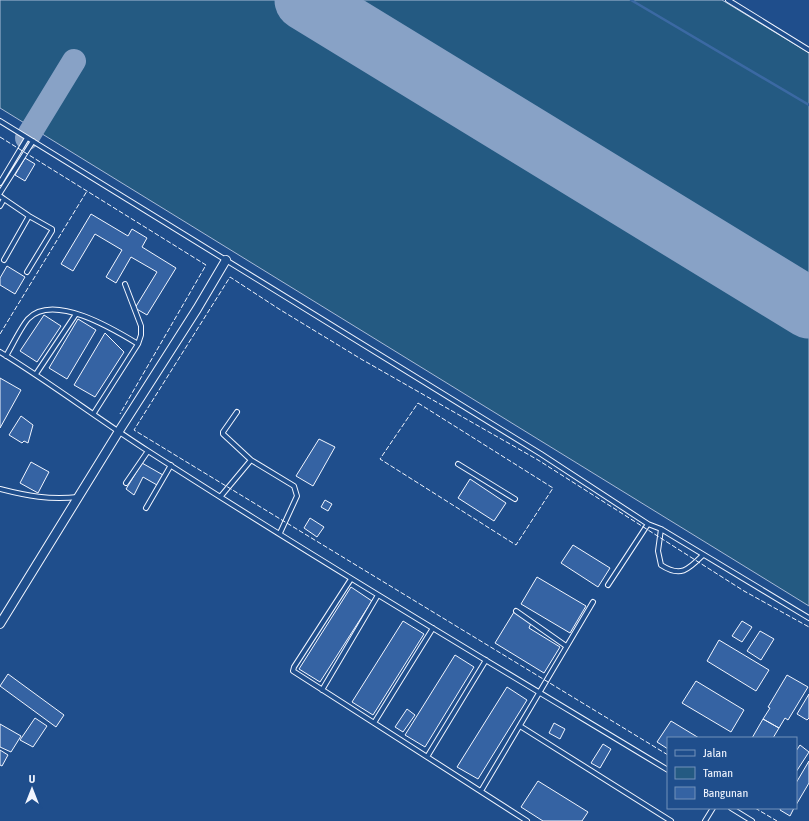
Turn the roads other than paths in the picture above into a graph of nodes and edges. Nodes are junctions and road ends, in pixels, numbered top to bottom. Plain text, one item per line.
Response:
1 (728, 0) edge
2 (809, 50) edge
3 (0, 121) edge
4 (27, 138) junction
5 (33, 141) junction
6 (0, 183) edge
7 (0, 195) edge
8 (4, 199) junction
9 (0, 206) edge
10 (29, 216) junction
11 (4, 260) dead end
12 (226, 260) junction
13 (27, 272) dead end
14 (124, 284) dead end
15 (76, 314) junction
16 (138, 344) junction
17 (0, 352) edge
18 (6, 356) junction
19 (36, 374) junction
20 (237, 412) dead end
21 (94, 413) junction
22 (119, 431) junction
23 (148, 451) junction
24 (251, 460) junction
25 (458, 464) dead end
26 (171, 465) junction
27 (126, 483) dead end
28 (0, 489) edge
29 (221, 496) junction
30 (78, 497) junction
31 (515, 499) dead end
32 (146, 508) dead end
33 (648, 524) junction
34 (661, 529) junction
35 (280, 533) junction
36 (703, 555) junction
37 (351, 578) junction
38 (608, 585) dead end
39 (378, 595) junction
40 (593, 602) dead end
41 (516, 611) dead end
42 (809, 618) edge
43 (1, 619) edge
44 (433, 628) junction
45 (566, 646) junction
46 (486, 660) junction
47 (322, 690) junction
48 (539, 692) junction
49 (374, 723) junction
50 (520, 726) junction
51 (427, 757) junction
52 (667, 769) edge
53 (481, 791) junction
54 (712, 809) edge
55 (733, 809) edge
56 (527, 821) edge
57 (671, 821) edge
58 (705, 821) edge
59 (752, 821) edge

1 - 2 lane
3 - 4 lane
4 - 5 lane
4 - 6 lane
5 - 7 lane
5 - 12 lane
7 - 8 lane
8 - 9 lane
8 - 10 lane
10 - 11 lane
10 - 13 lane
12 - 22 street
12 - 33 lane
14 - 16 lane
15 - 16 lane
15 - 18 lane
15 - 19 lane
16 - 21 lane
17 - 18 lane
18 - 19 lane
19 - 21 lane
20 - 24 lane
21 - 22 lane
22 - 23 lane
22 - 30 street
23 - 26 lane
23 - 27 lane
24 - 29 lane
24 - 35 lane
25 - 31 lane
26 - 29 lane
26 - 32 lane
28 - 30 lane
29 - 35 lane
30 - 43 street
33 - 34 lane
33 - 38 lane
34 - 36 lane
34 - 36 lane
35 - 37 lane
36 - 42 lane
37 - 39 lane
37 - 47 lane
39 - 44 lane
39 - 47 lane
40 - 45 lane
41 - 45 lane
44 - 46 lane
44 - 49 lane
45 - 48 lane
46 - 48 lane
46 - 51 lane
47 - 49 lane
48 - 50 lane
48 - 52 lane
49 - 51 lane
50 - 53 lane
50 - 57 lane
51 - 53 lane
53 - 56 lane
54 - 58 lane
55 - 59 lane

